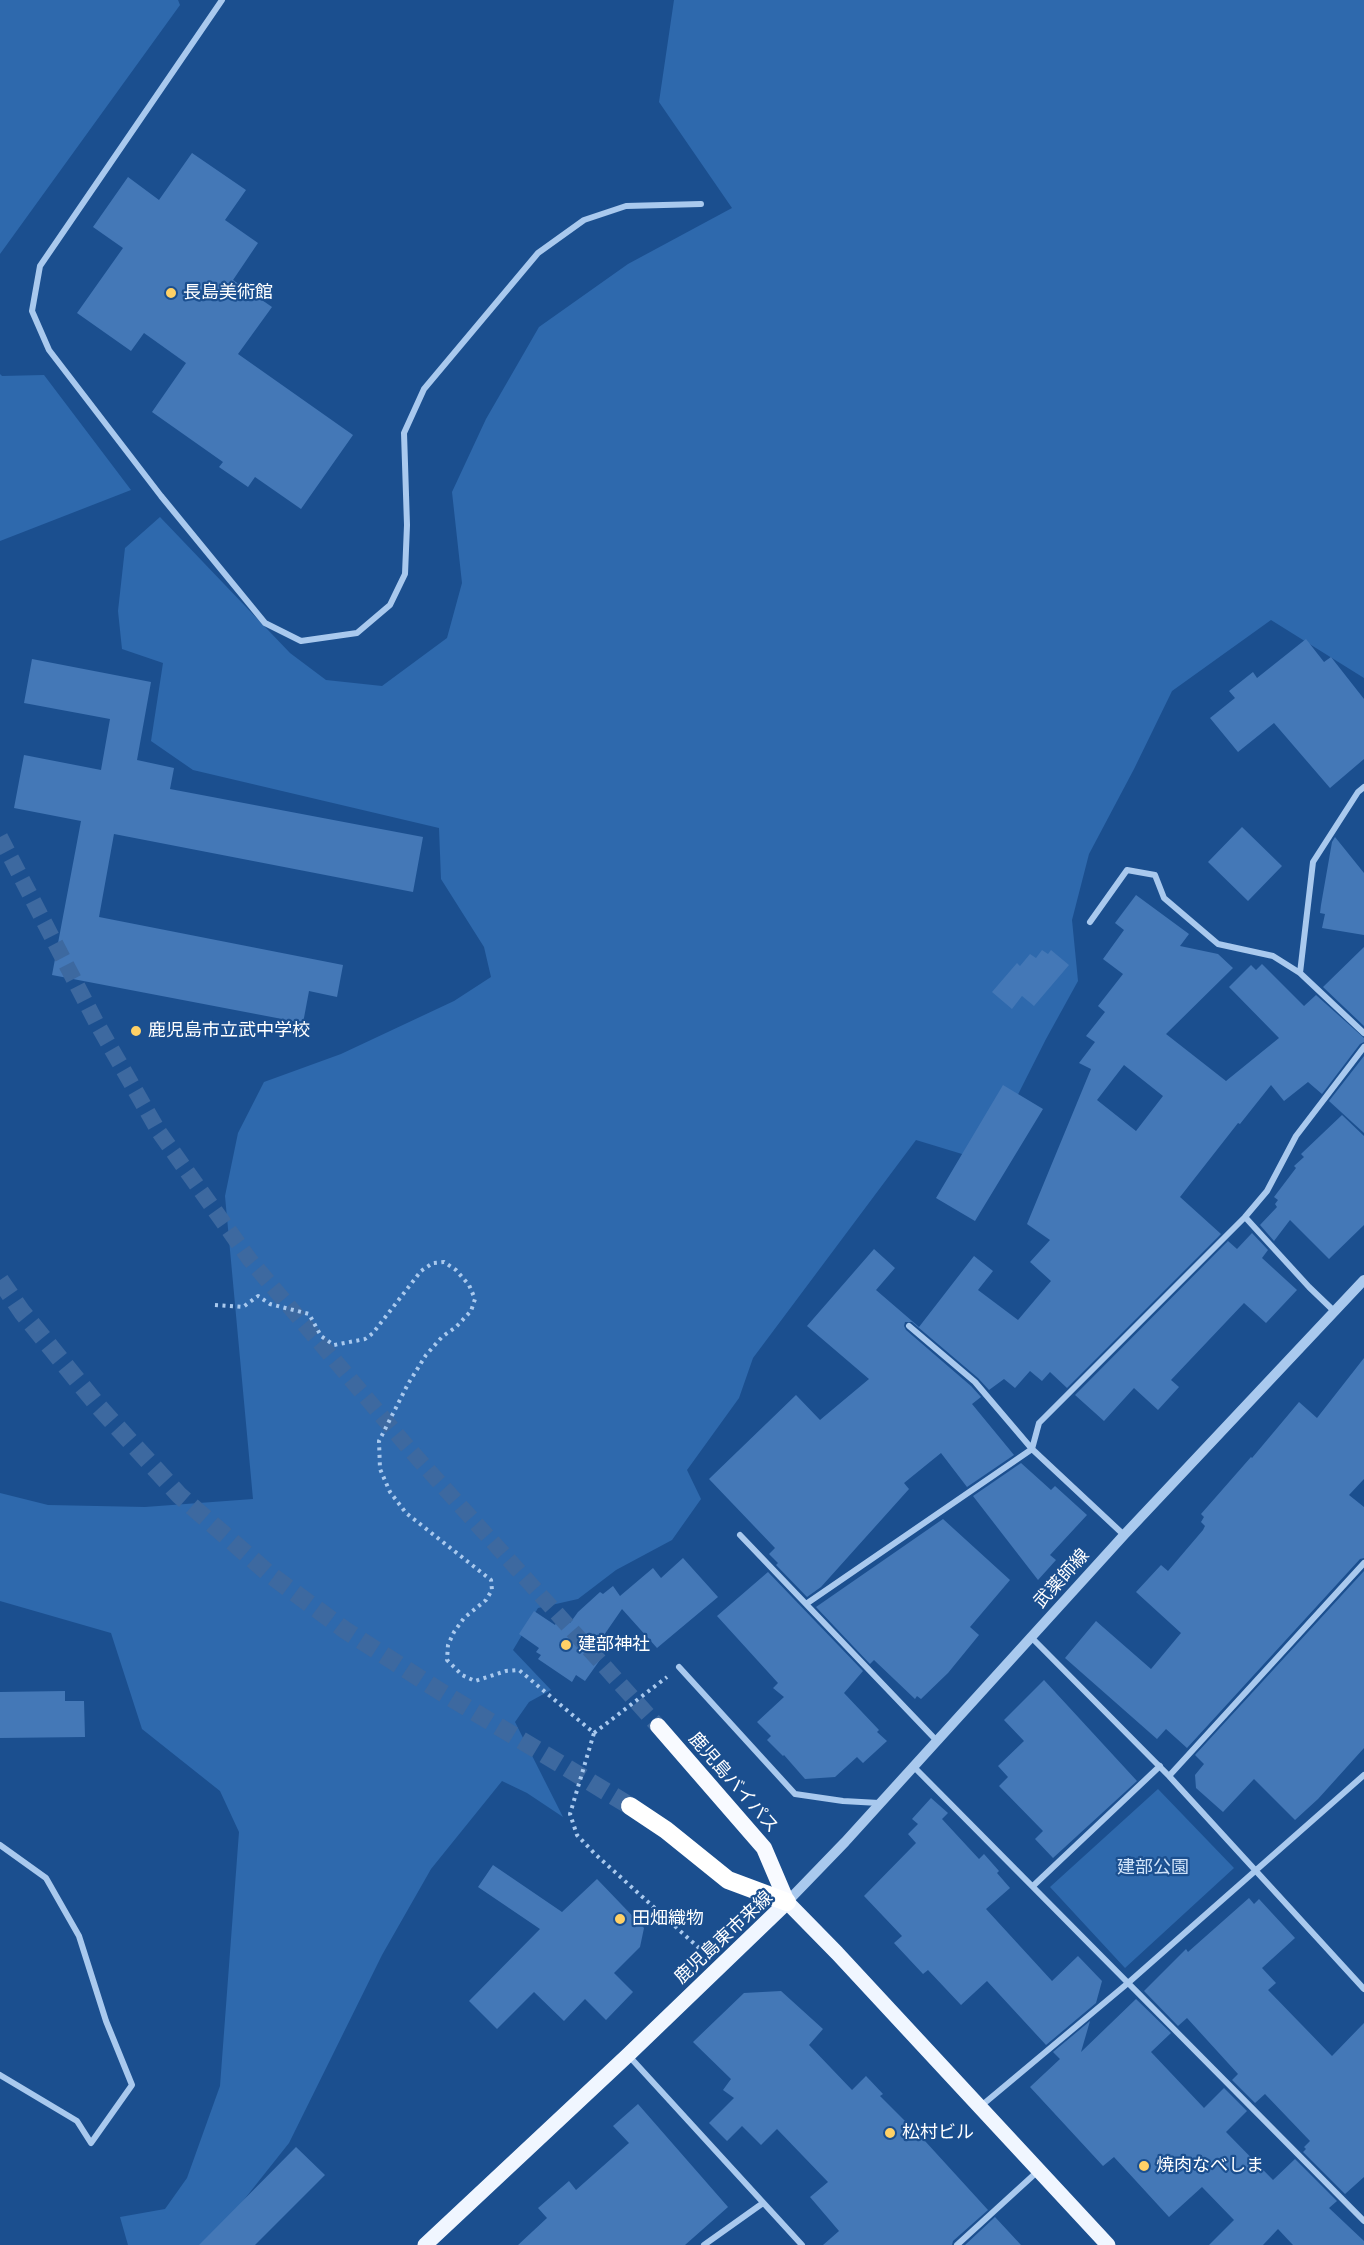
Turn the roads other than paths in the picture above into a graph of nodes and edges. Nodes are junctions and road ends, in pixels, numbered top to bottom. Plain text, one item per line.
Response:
1 (222, 0) edge
2 (701, 204) dead end
3 (1364, 787) edge
4 (1090, 922) dead end
5 (1300, 973) junction
6 (1364, 1033) edge
7 (1364, 1047) edge
8 (1245, 1217) junction
9 (1364, 1280) edge
10 (1335, 1312) junction
11 (909, 1326) dead end
12 (1032, 1449) junction
13 (740, 1535) dead end
14 (1124, 1535) junction
15 (1364, 1563) edge
16 (806, 1605) junction
17 (1031, 1637) junction
18 (679, 1667) road end
19 (658, 1726) tunnel mouth
20 (936, 1740) junction
21 (913, 1766) junction
22 (1160, 1766) junction
23 (1364, 1775) edge
24 (1169, 1776) junction
25 (879, 1803) junction
26 (630, 1806) tunnel mouth
27 (0, 1845) edge
28 (1255, 1870) junction
29 (1033, 1886) junction
30 (787, 1902) junction
31 (1128, 1983) junction
32 (1364, 1989) edge
33 (628, 2055) junction
34 (0, 2075) edge
35 (979, 2108) junction
36 (1038, 2171) junction
37 (763, 2203) junction
38 (1364, 2221) edge
39 (425, 2245) edge
40 (704, 2245) edge
41 (802, 2245) edge
42 (957, 2245) edge
43 (1108, 2245) edge

1 - 2 street
3 - 5 street
4 - 5 street
5 - 6 street
7 - 8 street
8 - 10 street
8 - 12 street
9 - 10 street, 武薬師線
10 - 14 street, 武薬師線
11 - 12 street
12 - 14 street
12 - 16 street
13 - 16 street
14 - 17 street, 武薬師線
15 - 24 street
16 - 20 street
17 - 20 street, 武薬師線
17 - 22 street
18 - 25 street
19 - 30 highway, 鹿児島バイパス
20 - 21 street, 武薬師線
21 - 25 street, 武薬師線
21 - 29 street
22 - 24 street
22 - 29 street
23 - 28 street
24 - 28 street
25 - 30 street, 武薬師線
26 - 30 highway
27 - 34 street
28 - 31 street
28 - 32 street
29 - 31 street
30 - 33 main road, 鹿児島東市来線
30 - 35 main road, 鹿児島東市来線
31 - 35 street
31 - 38 street
33 - 37 street
33 - 39 main road, 鹿児島東市来線
35 - 36 main road, 鹿児島東市来線
36 - 42 street
36 - 43 main road, 鹿児島東市来線
37 - 40 street
37 - 41 street

